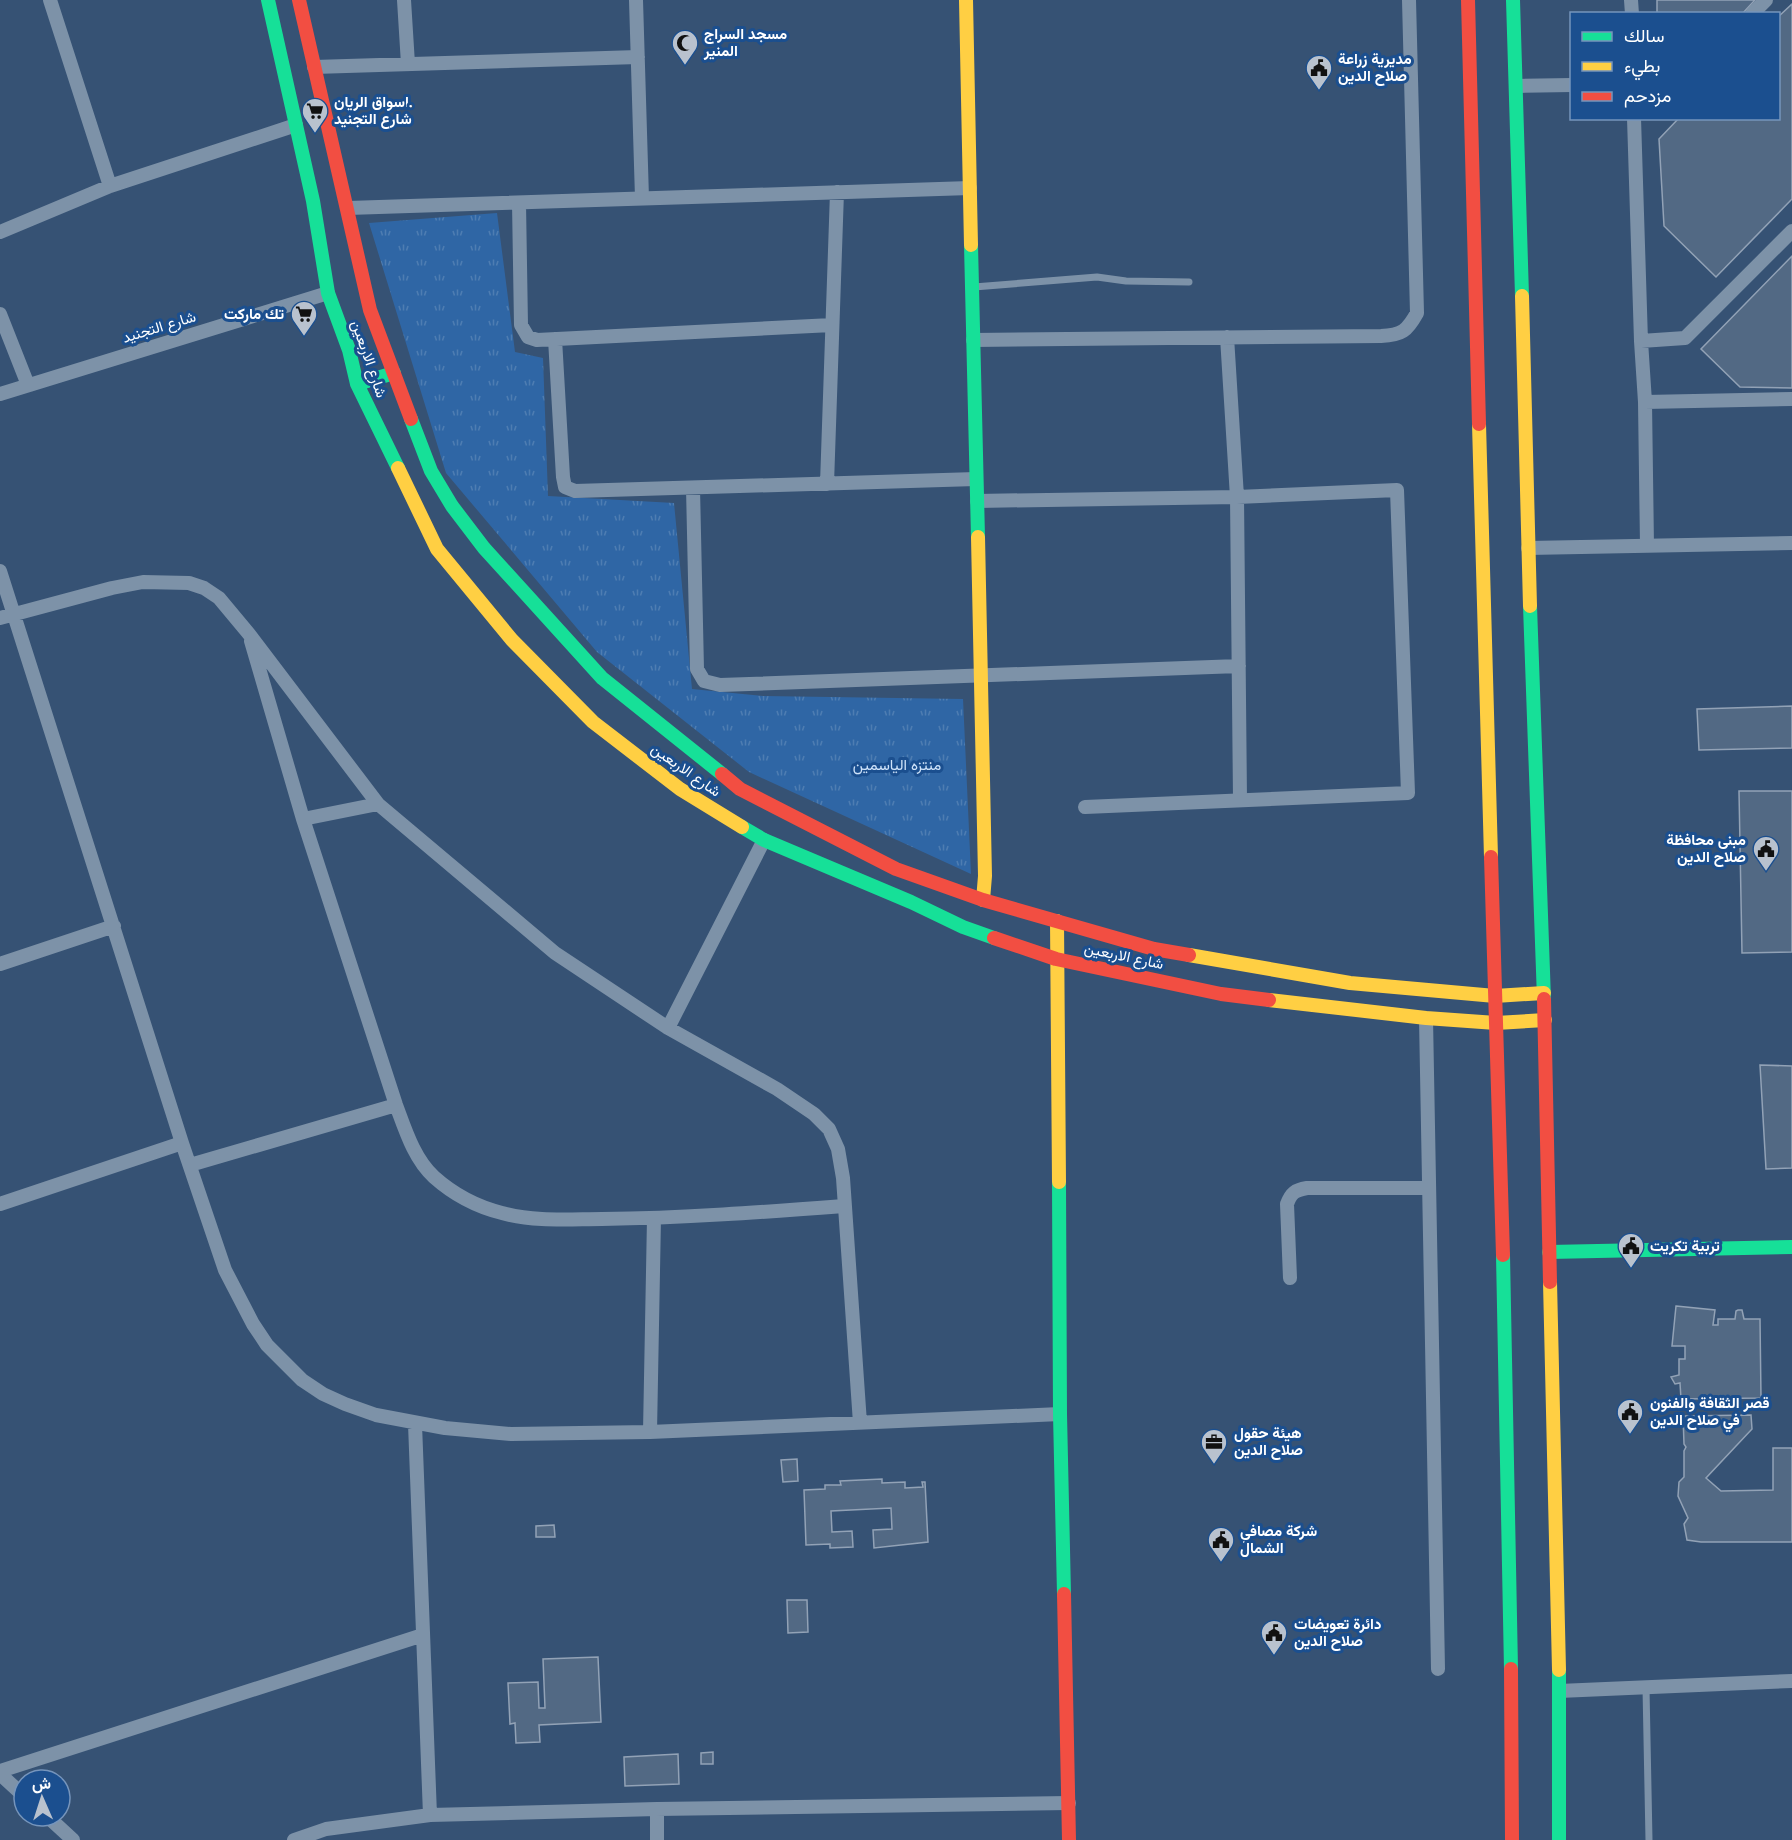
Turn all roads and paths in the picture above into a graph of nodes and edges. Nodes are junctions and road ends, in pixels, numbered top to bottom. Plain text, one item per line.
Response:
1 (50, 0) edge
2 (268, 0) edge
3 (298, 0) edge
4 (404, 0) edge
5 (636, 0) edge
6 (966, 0) edge
7 (1409, 0) edge
8 (1468, 0) edge
9 (1513, 0) edge
10 (1766, 0) edge
11 (1754, 12) edge
12 (638, 57) junction
13 (408, 64) junction
14 (314, 67) junction
15 (1570, 85) edge
16 (1517, 86) junction
17 (1634, 120) edge
18 (296, 125) junction
19 (110, 186) junction
20 (970, 188) junction
21 (837, 192) junction
22 (642, 198) junction
23 (519, 203) junction
24 (348, 207) junction
25 (1792, 231) edge
26 (0, 232) edge
27 (1189, 282) dead end
28 (972, 288) junction
29 (328, 293) junction
30 (0, 314) edge
31 (832, 324) junction
32 (1227, 337) junction
33 (555, 339) junction
34 (973, 340) junction
35 (1641, 341) junction
36 (394, 373) junction
37 (27, 384) junction
38 (357, 384) junction
39 (0, 394) edge
40 (1792, 399) edge
41 (1645, 402) junction
42 (976, 479) junction
43 (827, 484) junction
44 (693, 488) junction
45 (1237, 497) junction
46 (977, 501) junction
47 (1792, 543) edge
48 (1647, 546) junction
49 (1528, 548) junction
50 (0, 571) edge
51 (7, 616) edge
52 (249, 633) junction
53 (1239, 666) junction
54 (981, 676) junction
55 (1240, 799) junction
56 (378, 804) junction
57 (1085, 807) dead end
58 (303, 819) junction
59 (764, 840) junction
60 (983, 900) junction
61 (1057, 921) junction
62 (114, 926) junction
63 (1056, 959) junction
64 (0, 964) edge
65 (1544, 993) junction
66 (1495, 996) junction
67 (1426, 1018) junction
68 (1545, 1020) junction
69 (1496, 1023) junction
70 (668, 1028) junction
71 (396, 1105) junction
72 (182, 1143) junction
73 (190, 1165) junction
74 (1429, 1188) junction
75 (0, 1204) edge
76 (844, 1206) junction
77 (654, 1218) junction
78 (1792, 1246) edge
79 (1549, 1252) junction
80 (1290, 1278) dead end
81 (1060, 1414) junction
82 (860, 1423) junction
83 (415, 1424) junction
84 (650, 1432) junction
85 (423, 1635) junction
86 (1438, 1669) dead end
87 (1792, 1681) edge
88 (1646, 1688) junction
89 (1559, 1691) junction
90 (0, 1772) edge
91 (12, 1784) edge
92 (1069, 1803) junction
93 (657, 1809) junction
94 (430, 1815) junction
95 (60, 1828) edge
96 (73, 1840) edge
97 (294, 1840) edge
98 (657, 1840) edge
99 (1069, 1840) edge
100 (1512, 1840) edge
101 (1559, 1840) edge
102 (1649, 1840) edge

1 - 19 street
2 - 18 main road, شارع الاربعين
3 - 14 main road
4 - 13 street
5 - 12 street
6 - 20 main road
7 - 32 street
8 - 66 main road
9 - 16 main road
10 - 11 street
12 - 13 street
12 - 22 street
13 - 14 street
14 - 24 main road
15 - 16 street
16 - 49 main road
17 - 35 street
18 - 19 street
18 - 29 main road, شارع الاربعين
19 - 26 street
20 - 21 street
20 - 28 main road
21 - 22 street
21 - 31 street
22 - 23 street
23 - 24 street
23 - 33 street
24 - 36 main road
25 - 35 street
27 - 28 lane
28 - 34 main road
29 - 37 street, شارع التجنيد
29 - 38 main road, شارع الاربعين
30 - 37 street
31 - 33 street
31 - 43 street
32 - 34 street
32 - 45 street
33 - 44 street
34 - 42 main road
35 - 41 street
36 - 38 main road
36 - 60 main road
37 - 39 street, شارع التجنيد
38 - 59 main road, شارع الاربعين
40 - 41 street
41 - 48 street
42 - 43 street
42 - 46 main road
43 - 44 street
44 - 54 street
45 - 46 street
45 - 53 street
45 - 55 street
46 - 54 main road
47 - 48 street
48 - 49 street
49 - 65 main road
50 - 51 street
51 - 52 street
51 - 62 street
52 - 56 street
52 - 58 street
53 - 54 street
53 - 55 street
54 - 60 main road
55 - 57 street
56 - 58 street
56 - 70 street
58 - 71 street
59 - 63 main road, شارع الاربعين
59 - 70 street
60 - 61 main road
61 - 63 main road
61 - 66 main road
62 - 64 street
62 - 72 street
63 - 67 main road, شارع الاربعين
63 - 81 main road
65 - 66 main road
65 - 68 main road
66 - 69 main road
67 - 69 main road, شارع الاربعين
67 - 74 street
68 - 69 main road, شارع الاربعين
68 - 79 main road
69 - 100 main road
70 - 76 street
71 - 73 street
71 - 77 street
72 - 73 street
72 - 75 street
73 - 83 street
74 - 80 street
74 - 86 street
76 - 77 street
76 - 82 street
77 - 84 street
78 - 79 main road
79 - 89 main road
81 - 82 street
81 - 92 main road
82 - 84 street
83 - 84 street
83 - 85 street
85 - 90 street
85 - 94 street
87 - 88 street
88 - 89 street
88 - 102 lane
89 - 101 main road
90 - 91 street
92 - 93 street
92 - 99 main road
93 - 94 street
93 - 98 street
94 - 97 street
95 - 96 street

